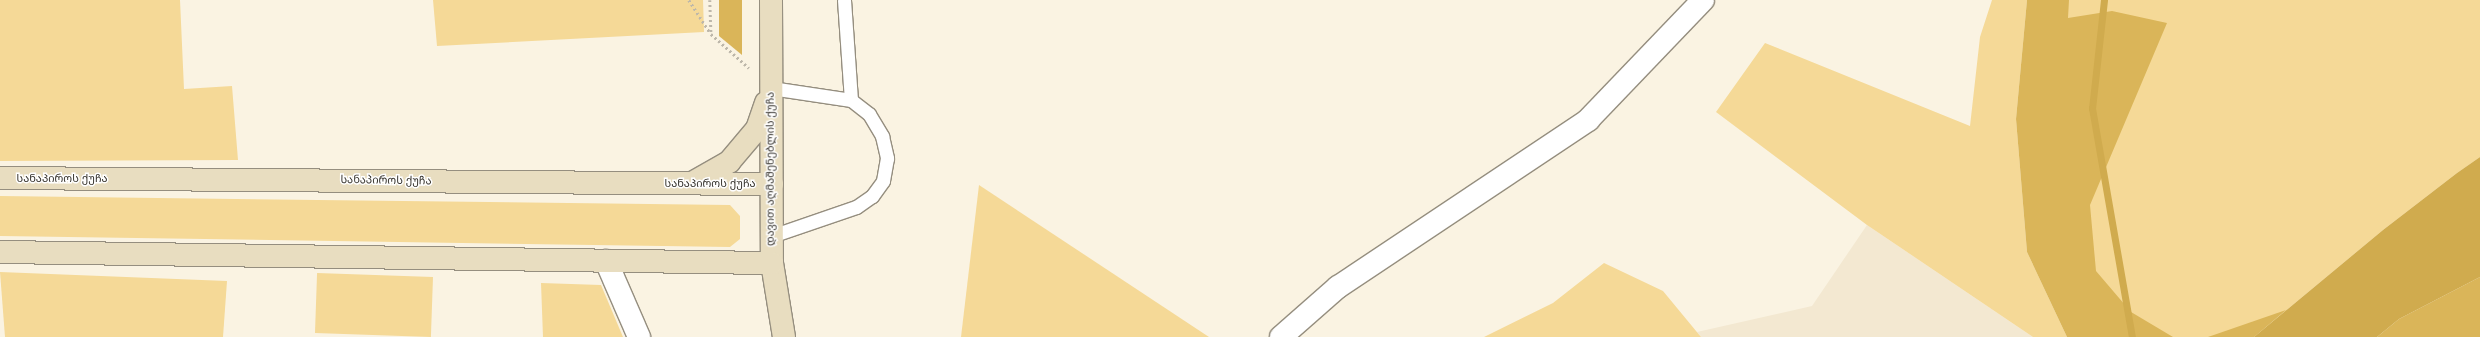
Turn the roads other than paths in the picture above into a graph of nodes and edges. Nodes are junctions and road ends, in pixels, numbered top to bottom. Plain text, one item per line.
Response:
1 (771, 0) edge
2 (844, 0) edge
3 (1703, 0) edge
4 (771, 88) junction
5 (851, 100) junction
6 (0, 178) edge
7 (691, 184) junction
8 (772, 184) junction
9 (772, 236) junction
10 (0, 252) edge
11 (606, 261) junction
12 (772, 263) junction
13 (639, 337) edge
14 (784, 337) edge
15 (1281, 337) edge

1 - 4 main road, დავით აღმაშენებლის ქუჩა
2 - 5 lane
3 - 15 street
4 - 5 lane
4 - 7 main road
4 - 8 main road, დავით აღმაშენებლის ქუჩა
5 - 9 lane
6 - 7 main road, სანაპიროს ქუჩა
7 - 8 main road, სანაპიროს ქუჩა
8 - 9 main road, დავით აღმაშენებლის ქუჩა
9 - 12 main road, დავით აღმაშენებლის ქუჩა
10 - 11 main road
11 - 12 main road
11 - 13 street
12 - 14 main road, დავით აღმაშენებლის ქუჩა

